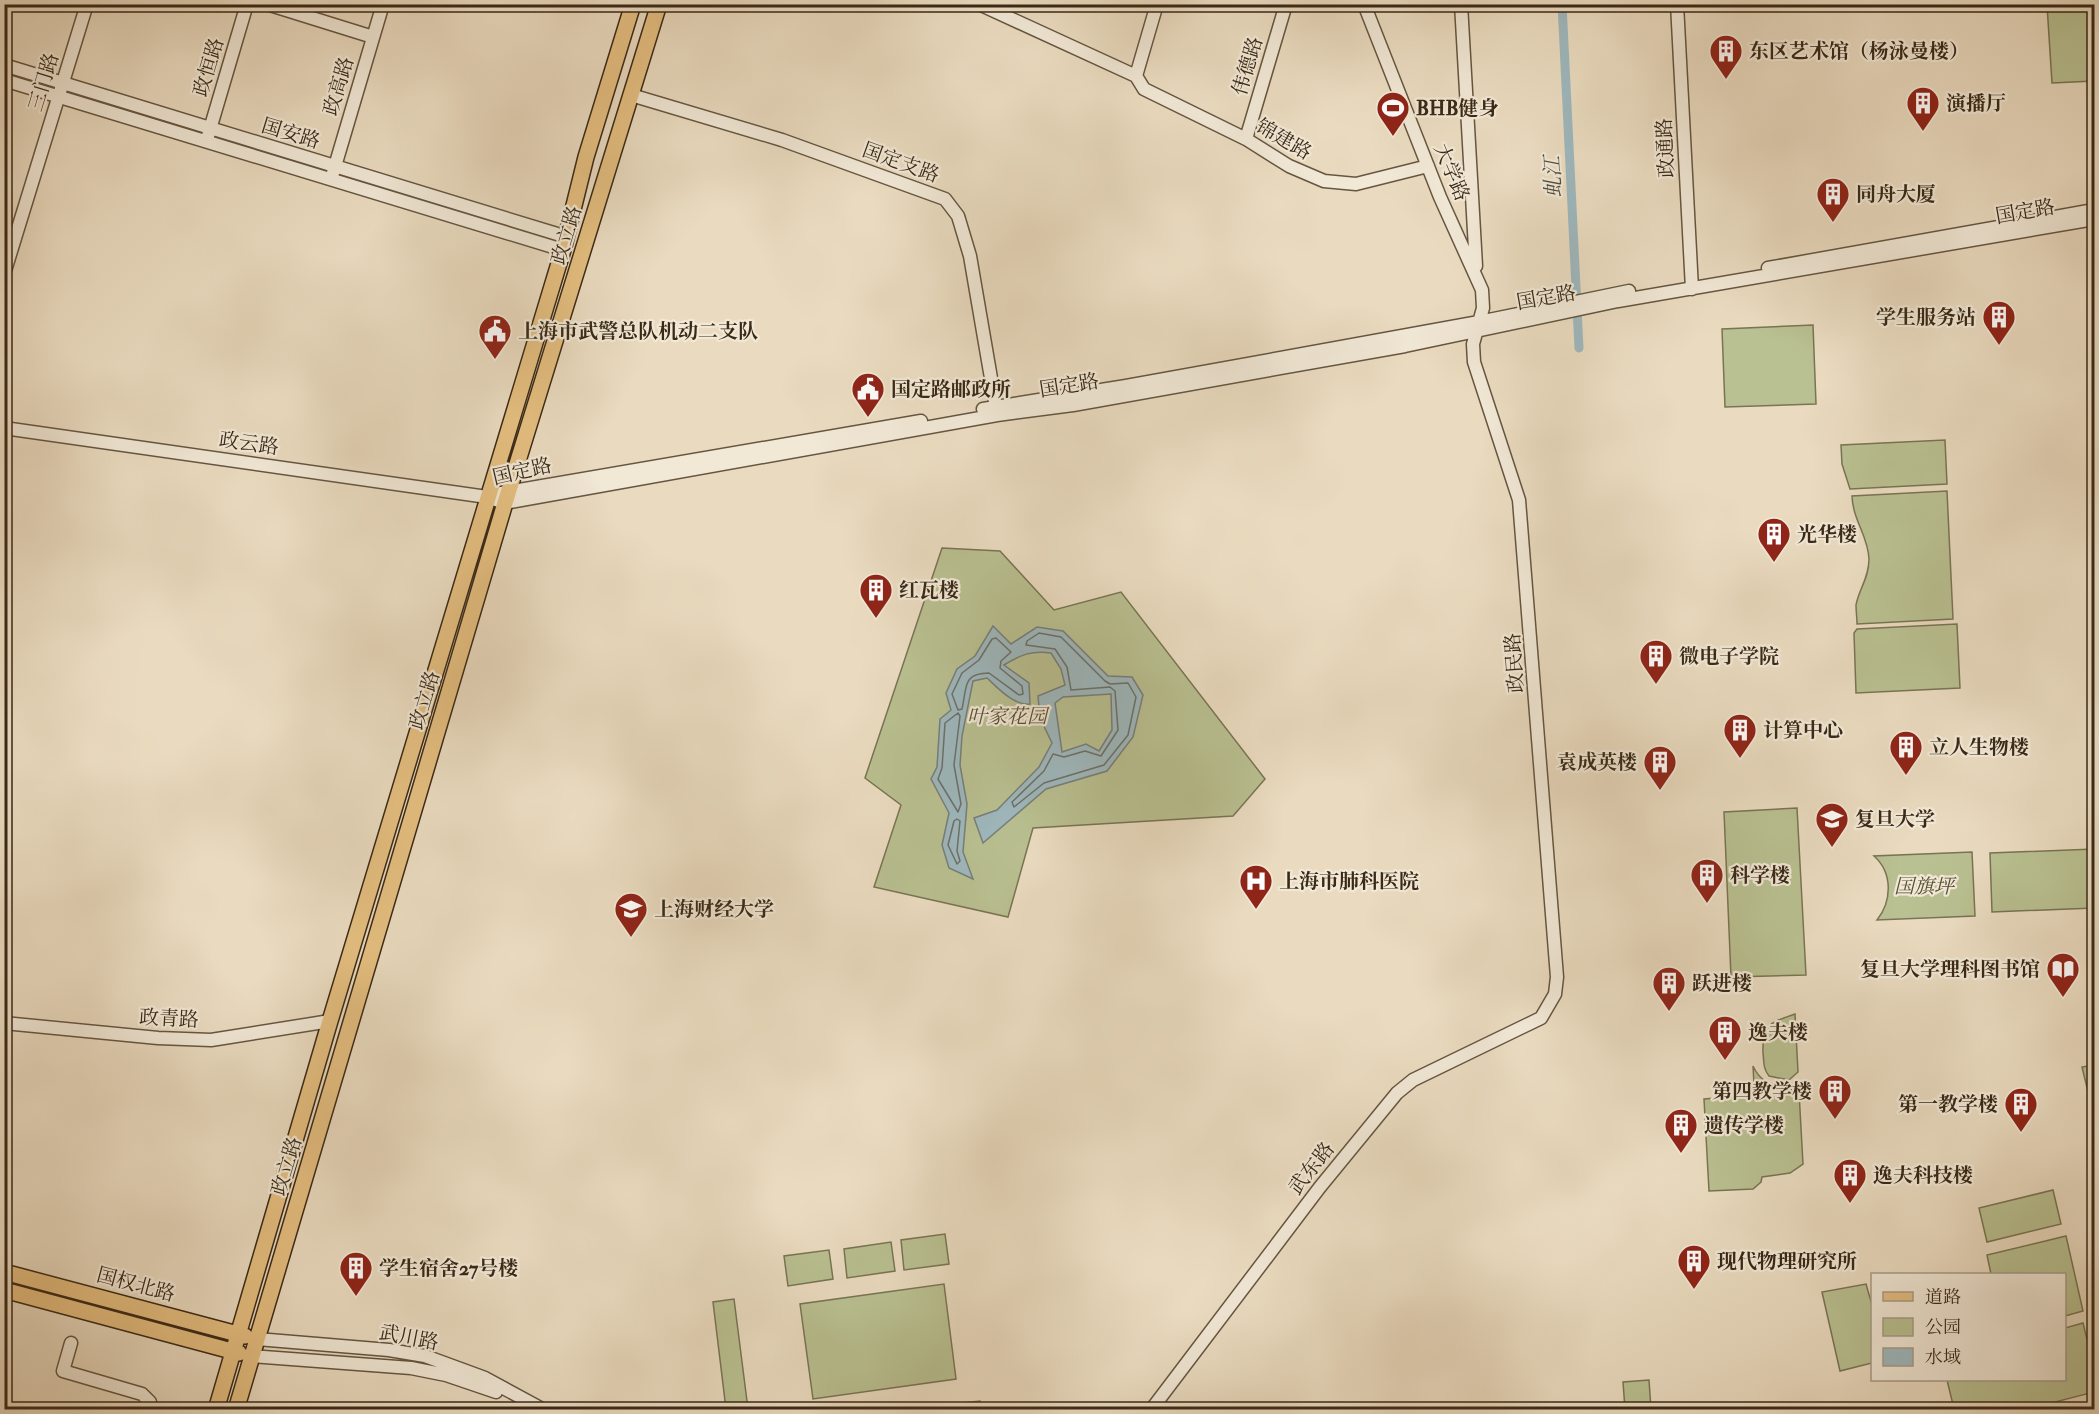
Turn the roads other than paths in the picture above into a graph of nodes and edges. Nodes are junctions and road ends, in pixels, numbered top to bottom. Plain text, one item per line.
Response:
1 (87, 4) edge
2 (247, 4) edge
3 (267, 4) edge
4 (383, 4) edge
5 (633, 4) edge
6 (659, 4) edge
7 (979, 4) edge
8 (1157, 4) edge
9 (1286, 4) edge
10 (1364, 4) edge
11 (1461, 4) edge
12 (1677, 4) edge
13 (373, 37) junction
14 (4, 65) edge
15 (1136, 76) junction
16 (4, 80) edge
17 (62, 84) junction
18 (631, 95) junction
19 (58, 98) junction
20 (211, 128) junction
21 (1246, 139) junction
22 (207, 141) junction
23 (334, 166) junction
24 (1428, 166) junction
25 (331, 179) junction
26 (2094, 210) edge
27 (2094, 219) edge
28 (565, 244) junction
29 (1477, 273) junction
30 (4, 274) edge
31 (1691, 285) junction
32 (1478, 327) junction
33 (996, 410) junction
34 (4, 428) edge
35 (507, 496) junction
36 (487, 497) junction
37 (1549, 1008) joint
38 (330, 1021) junction
39 (4, 1023) edge
40 (4, 1272) edge
41 (4, 1290) edge
42 (236, 1334) junction
43 (257, 1339) junction
44 (71, 1343) dead end
45 (232, 1351) junction
46 (252, 1356) junction
47 (150, 1410) edge
48 (216, 1410) edge
49 (236, 1410) edge
50 (530, 1410) edge
51 (544, 1410) edge
52 (1151, 1410) edge

1 - 17 street, 三门路
2 - 20 street, 政恒路
3 - 13 street
4 - 13 street, 政高路
5 - 28 main road, 政立路
6 - 18 main road, 政立路
7 - 15 street, 锦建路
8 - 15 street
9 - 21 street, 伟德路
10 - 24 street, 大学路
11 - 29 street
12 - 31 street, 政通路
13 - 23 street, 政高路
14 - 17 street, 国安路
15 - 21 street, 锦建路
16 - 19 street, 国安路
17 - 19 street, 三门路
17 - 20 street, 国安路
18 - 33 street, 国定支路
18 - 35 main road, 政立路
19 - 22 street, 国安路
19 - 30 street, 三门路
20 - 22 street, 政恒路
20 - 23 street, 国安路
21 - 24 street, 锦建路
22 - 25 street, 国安路
23 - 25 street, 政高路
23 - 28 street, 国安路
24 - 29 street, 大学路
25 - 28 street, 国安路
26 - 31 street, 国定路
27 - 31 street, 国定路
28 - 36 main road, 政立路
29 - 32 street, 大学路
31 - 32 street, 国定路
32 - 33 street, 国定路
32 - 37 street, 政民路
33 - 35 street, 国定路
34 - 36 street, 政云路
35 - 36 street, 国定路
35 - 43 main road, 政立路
36 - 38 main road, 政立路
37 - 52 street, 武东路
38 - 39 street, 政青路
38 - 42 main road, 政立路
40 - 42 main road, 国权北路
41 - 45 main road, 国权北路
42 - 43 main road, 国权北路
42 - 45 main road, 政立路
43 - 46 main road, 政立路
43 - 51 street, 武川路
44 - 47 street
45 - 46 main road, 国权北路
45 - 48 main road, 政立路
46 - 49 main road, 政立路
46 - 50 street

